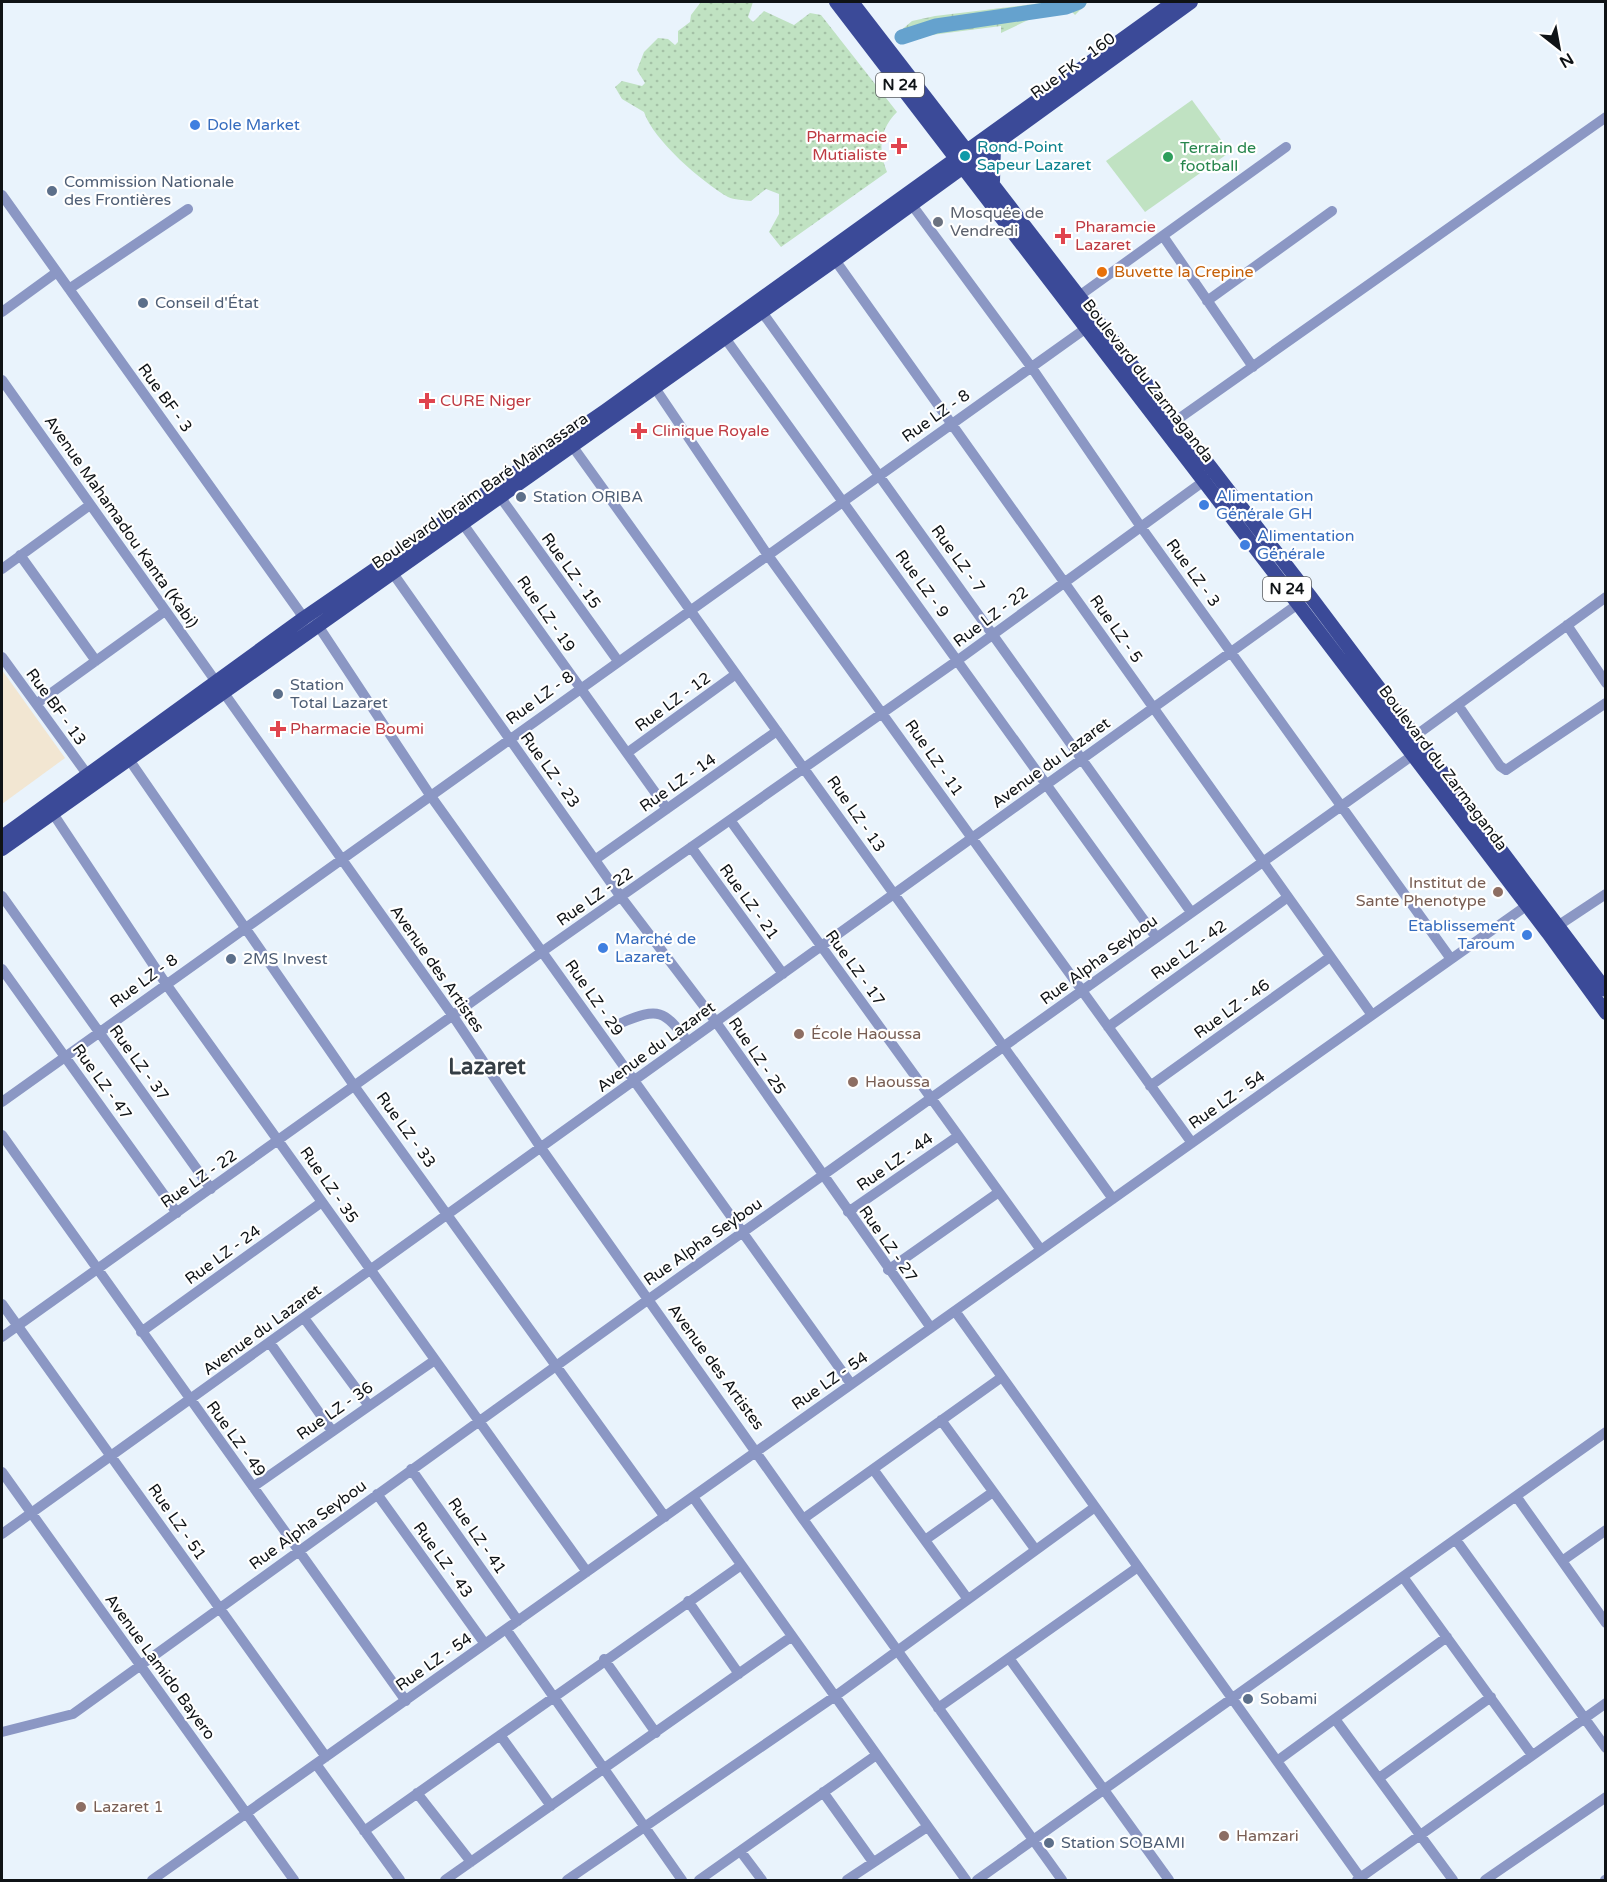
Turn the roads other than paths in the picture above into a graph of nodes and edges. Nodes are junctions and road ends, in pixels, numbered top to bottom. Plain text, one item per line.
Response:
1 (836, 2) edge
2 (852, 2) edge
3 (1182, 3) edge
4 (1605, 117) edge
5 (993, 130) junction
6 (956, 134) junction
7 (994, 145) junction
8 (1286, 147) dead end
9 (971, 153) junction
10 (959, 163) junction
11 (993, 181) junction
12 (2, 195) edge
13 (912, 205) junction
14 (188, 209) dead end
15 (1332, 211) dead end
16 (1163, 236) junction
17 (835, 260) junction
18 (57, 272) junction
19 (69, 289) junction
20 (1079, 296) junction
21 (1208, 301) junction
22 (2, 312) edge
23 (762, 312) junction
24 (1091, 324) junction
25 (725, 338) junction
26 (1253, 367) junction
27 (1032, 368) junction
28 (2, 380) edge
29 (655, 388) junction
30 (1174, 422) junction
31 (951, 423) junction
32 (573, 447) junction
33 (879, 475) junction
34 (1204, 481) junction
35 (501, 498) junction
36 (843, 500) junction
37 (90, 504) junction
38 (463, 524) junction
39 (1141, 527) junction
40 (767, 554) junction
41 (20, 555) junction
42 (2, 568) edge
43 (392, 572) junction
44 (1063, 581) junction
45 (1605, 597) edge
46 (1298, 604) junction
47 (690, 610) junction
48 (165, 611) junction
49 (304, 618) junction
50 (317, 624) junction
51 (1567, 625) junction
52 (993, 633) junction
53 (1232, 652) junction
54 (2, 657) edge
55 (958, 660) junction
56 (96, 661) junction
57 (618, 661) junction
58 (736, 674) junction
59 (1605, 682) edge
60 (219, 687) junction
61 (580, 688) junction
62 (1605, 703) edge
63 (36, 704) junction
64 (1458, 705) junction
65 (1153, 708) junction
66 (883, 712) junction
67 (777, 731) junction
68 (1415, 736) junction
69 (509, 739) junction
70 (627, 753) junction
71 (1413, 755) junction
72 (128, 758) junction
73 (1083, 759) junction
74 (805, 767) junction
75 (87, 774) junction
76 (1047, 785) junction
77 (430, 795) junction
78 (1340, 806) junction
79 (667, 809) junction
80 (52, 812) junction
81 (730, 820) junction
82 (2, 837) edge
83 (973, 838) junction
84 (691, 847) junction
85 (2, 849) edge
86 (340, 858) junction
87 (596, 859) junction
88 (1262, 861) junction
89 (895, 894) junction
90 (1605, 894) edge
91 (2, 896) edge
92 (621, 897) junction
93 (1288, 897) junction
94 (1526, 906) junction
95 (1191, 912) junction
96 (243, 928) junction
97 (1553, 929) junction
98 (1156, 937) junction
99 (821, 947) junction
100 (543, 951) junction
101 (1330, 957) junction
102 (1451, 959) junction
103 (2, 969) edge
104 (783, 974) junction
105 (166, 984) junction
106 (1605, 990) edge
107 (1081, 991) junction
108 (1605, 1013) edge
109 (1372, 1015) junction
110 (453, 1016) junction
111 (716, 1022) junction
112 (621, 1023) dead end
113 (1108, 1027) junction
114 (98, 1032) junction
115 (688, 1042) junction
116 (1003, 1047) junction
117 (64, 1056) junction
118 (634, 1082) junction
119 (1150, 1086) junction
120 (355, 1087) junction
121 (931, 1098) junction
122 (2, 1102) edge
123 (2, 1135) edge
124 (958, 1136) junction
125 (280, 1141) junction
126 (1192, 1143) junction
127 (542, 1148) junction
128 (822, 1176) junction
129 (211, 1189) junction
130 (999, 1192) junction
131 (1113, 1199) junction
132 (322, 1202) junction
133 (848, 1212) junction
134 (177, 1213) junction
135 (449, 1214) junction
136 (742, 1233) junction
137 (1041, 1250) junction
138 (371, 1270) junction
139 (888, 1270) junction
140 (98, 1271) junction
141 (649, 1299) junction
142 (2, 1305) edge
143 (955, 1311) junction
144 (304, 1318) junction
145 (17, 1327) junction
146 (931, 1328) junction
147 (141, 1332) junction
148 (2, 1337) edge
149 (270, 1343) junction
150 (435, 1360) junction
151 (556, 1366) junction
152 (1002, 1377) junction
153 (851, 1384) junction
154 (190, 1400) junction
155 (369, 1406) junction
156 (941, 1420) junction
157 (478, 1421) junction
158 (332, 1431) junction
159 (1605, 1432) edge
160 (758, 1451) junction
161 (112, 1456) junction
162 (411, 1469) junction
163 (873, 1469) junction
164 (2, 1472) edge
165 (253, 1487) junction
166 (993, 1492) junction
167 (377, 1494) junction
168 (1516, 1496) junction
169 (693, 1497) junction
170 (1095, 1507) junction
171 (32, 1514) junction
172 (665, 1517) junction
173 (803, 1519) junction
174 (1605, 1530) edge
175 (2, 1534) edge
176 (1456, 1539) junction
177 (925, 1540) junction
178 (297, 1550) junction
179 (1035, 1550) junction
180 (1562, 1561) junction
181 (740, 1566) junction
182 (1138, 1567) junction
183 (587, 1572) junction
184 (1404, 1576) junction
185 (967, 1598) junction
186 (688, 1601) junction
187 (219, 1607) junction
188 (518, 1621) junction
189 (1605, 1623) edge
190 (506, 1629) junction
191 (791, 1637) junction
192 (1447, 1637) junction
193 (485, 1644) junction
194 (897, 1649) junction
195 (1009, 1658) junction
196 (604, 1659) junction
197 (140, 1664) junction
198 (739, 1674) junction
199 (554, 1696) junction
200 (834, 1697) junction
201 (1491, 1697) junction
202 (1232, 1699) junction
203 (406, 1701) junction
204 (1605, 1703) edge
205 (938, 1708) junction
206 (1584, 1718) junction
207 (1335, 1719) junction
208 (2, 1732) edge
209 (656, 1733) junction
210 (500, 1735) junction
211 (1605, 1748) edge
212 (1532, 1755) junction
213 (875, 1756) junction
214 (326, 1757) junction
215 (1277, 1761) junction
216 (316, 1764) junction
217 (605, 1769) junction
218 (1379, 1778) junction
219 (1104, 1790) junction
220 (823, 1792) junction
221 (417, 1793) junction
222 (1605, 1797) edge
223 (551, 1806) junction
224 (247, 1813) junction
225 (644, 1827) junction
226 (927, 1827) junction
227 (364, 1831) junction
228 (1419, 1836) junction
229 (1033, 1841) junction
230 (741, 1852) junction
231 (471, 1862) junction
232 (873, 1862) junction
233 (1360, 1880) edge
234 (152, 1881) edge
235 (294, 1881) edge
236 (400, 1881) edge
237 (445, 1881) edge
238 (567, 1881) edge
239 (682, 1881) edge
240 (699, 1881) edge
241 (762, 1881) edge
242 (847, 1881) edge
243 (966, 1881) edge
244 (977, 1881) edge
245 (1062, 1881) edge
246 (1169, 1881) edge
247 (1454, 1881) edge
248 (1485, 1881) edge

1 - 10 main road, Boulevard du Zarmaganda / N 24
2 - 6 main road, Boulevard du Zarmaganda / N 24
3 - 5 main road, Rue FK - 160
3 - 7 main road, Rue FK - 160
4 - 26 street
5 - 6 main road
5 - 9 main road, Rue FK - 160
6 - 9 main road, Boulevard du Zarmaganda / N 24
7 - 9 main road, Rue FK - 160
7 - 11 main road
8 - 16 street
9 - 10 main road, Boulevard Ibraim Baré Maïnassara
9 - 11 main road, Boulevard du Zarmaganda / N 24
10 - 13 main road, Boulevard Ibraim Baré Maïnassara
10 - 24 main road, Boulevard du Zarmaganda / N 24
10 - 49 main road, Boulevard Ibraim Baré Maïnassara
11 - 20 main road, Boulevard du Zarmaganda / N 24
12 - 18 street, Rue BF - 3
13 - 17 main road, Boulevard Ibraim Baré Maïnassara
13 - 27 street, Rue LZ - 3
14 - 19 street
15 - 21 street
16 - 20 street
16 - 21 street
17 - 23 main road, Boulevard Ibraim Baré Maïnassara
17 - 31 street, Rue LZ - 5
18 - 19 street, Rue BF - 3
18 - 22 street
19 - 49 street, Rue BF - 3
20 - 24 main road, Boulevard du Zarmaganda / N 24
21 - 26 street
23 - 25 main road, Boulevard Ibraim Baré Maïnassara
23 - 33 street, Rue LZ - 7
24 - 27 street, Rue LZ - 8
24 - 30 main road, Boulevard du Zarmaganda / N 24
24 - 34 main road, Boulevard du Zarmaganda / N 24
25 - 29 main road, Boulevard Ibraim Baré Maïnassara
25 - 36 street, Rue LZ - 9
26 - 30 street
27 - 31 street, Rue LZ - 8
27 - 39 street, Rue LZ - 3
28 - 37 street, Avenue Mahamadou Kanta (Kabi)
29 - 32 main road, Boulevard Ibraim Baré Maïnassara
29 - 40 street, Rue LZ - 11
30 - 68 main road, Boulevard du Zarmaganda / N 24
31 - 33 street, Rue LZ - 8
31 - 44 street, Rue LZ - 5
32 - 35 main road, Boulevard Ibraim Baré Maïnassara
32 - 47 street, Rue LZ - 13
33 - 36 street, Rue LZ - 8
33 - 52 street, Rue LZ - 7
34 - 39 street, Rue LZ - 22
34 - 46 main road, Boulevard du Zarmaganda / N 24
35 - 38 main road, Boulevard Ibraim Baré Maïnassara
35 - 57 street, Rue LZ - 15
36 - 40 street, Rue LZ - 8
36 - 55 street, Rue LZ - 9
37 - 41 street
37 - 48 street, Avenue Mahamadou Kanta (Kabi)
38 - 43 main road, Boulevard Ibraim Baré Maïnassara
38 - 61 street, Rue LZ - 19
39 - 44 street, Rue LZ - 22
39 - 53 street, Rue LZ - 3
40 - 47 street, Rue LZ - 8
40 - 66 street, Rue LZ - 11
41 - 42 street
41 - 56 street
43 - 50 main road, Boulevard Ibraim Baré Maïnassara
43 - 69 street, Rue LZ - 23
44 - 52 street, Rue LZ - 22
44 - 65 street, Rue LZ - 5
45 - 51 street
46 - 53 street, Avenue du Lazaret
46 - 71 main road, Boulevard du Zarmaganda / N 24
47 - 57 street, Rue LZ - 8
47 - 58 street, Rue LZ - 13
48 - 56 street
48 - 60 street, Avenue Mahamadou Kanta (Kabi)
49 - 60 main road, Boulevard Ibraim Baré Maïnassara
50 - 60 main road, Boulevard Ibraim Baré Maïnassara
50 - 77 street, Rue LZ - 29
51 - 59 street
51 - 64 street
52 - 55 street, Rue LZ - 22
52 - 73 street, Rue LZ - 7
53 - 65 street, Avenue du Lazaret
53 - 78 street, Rue LZ - 3
54 - 63 street, Rue BF - 13
55 - 66 street, Rue LZ - 22
55 - 76 street, Rue LZ - 9
56 - 63 street
57 - 61 street, Rue LZ - 8
58 - 67 street, Rue LZ - 13
58 - 70 street, Rue LZ - 12
60 - 72 main road, Boulevard Ibraim Baré Maïnassara
60 - 75 main road, Boulevard Ibraim Baré Maïnassara
60 - 86 street, Avenue des Artistes
61 - 69 street, Rue LZ - 8
61 - 70 street, Rue LZ - 19
62 - 64 street
63 - 75 street, Rue BF - 13
64 - 68 street
65 - 73 street, Avenue du Lazaret
65 - 88 street, Rue LZ - 5
66 - 74 street, Rue LZ - 22
66 - 83 street, Rue LZ - 11
67 - 74 street, Rue LZ - 13
67 - 79 street, Rue LZ - 14
68 - 97 main road, Boulevard du Zarmaganda / N 24
69 - 77 street, Rue LZ - 8
69 - 87 street, Rue LZ - 23
70 - 79 street, Rue LZ - 19
71 - 78 street, Rue Alpha Seybou
71 - 94 main road, Boulevard du Zarmaganda / N 24
72 - 80 main road, Boulevard Ibraim Baré Maïnassara
72 - 96 street, Rue LZ - 33
73 - 76 street, Avenue du Lazaret
73 - 95 street, Rue LZ - 7
74 - 81 street, Rue LZ - 22
74 - 89 street, Rue LZ - 13
75 - 82 main road, Boulevard Ibraim Baré Maïnassara
76 - 83 street, Avenue du Lazaret
76 - 98 street, Rue LZ - 9
77 - 86 street, Rue LZ - 8
77 - 100 street, Rue LZ - 29
78 - 88 street, Rue Alpha Seybou
78 - 102 street, Rue LZ - 3
79 - 87 street, Rue LZ - 14
80 - 85 main road, Boulevard Ibraim Baré Maïnassara
80 - 105 street, Rue LZ - 35
81 - 84 street, Rue LZ - 22
81 - 99 street, Rue LZ - 17
83 - 89 street, Avenue du Lazaret
83 - 107 street, Rue LZ - 11
84 - 92 street, Rue LZ - 22
84 - 104 street, Rue LZ - 21
86 - 96 street, Rue LZ - 8
86 - 110 street, Avenue des Artistes
87 - 92 street, Rue LZ - 23
88 - 93 street, Rue LZ - 5
88 - 95 street, Rue Alpha Seybou
89 - 99 street, Avenue du Lazaret
89 - 116 street, Rue LZ - 13
90 - 97 street
91 - 114 street, Rue LZ - 37
92 - 100 street, Rue LZ - 22
92 - 111 street, Rue LZ - 25
93 - 101 street, Rue LZ - 5
93 - 113 street, Rue LZ - 42
94 - 97 main road, Boulevard du Zarmaganda / N 24
94 - 102 street, Rue LZ - 54
95 - 98 street, Rue Alpha Seybou
96 - 105 street, Rue LZ - 8
96 - 120 street, Rue LZ - 33
97 - 106 main road, Boulevard du Zarmaganda / N 24
97 - 108 main road, Boulevard du Zarmaganda / N 24
98 - 107 street, Rue Alpha Seybou
99 - 104 street, Avenue du Lazaret
99 - 121 street, Rue LZ - 17
100 - 110 street, Rue LZ - 22
100 - 118 street, Rue LZ - 29
101 - 109 street, Rue LZ - 5
101 - 119 street, Rue LZ - 46
102 - 109 street, Rue LZ - 54
103 - 117 street, Rue LZ - 47
104 - 111 street, Avenue du Lazaret
105 - 114 street, Rue LZ - 8
105 - 125 street, Rue LZ - 35
107 - 113 street, Rue LZ - 11
107 - 116 street, Rue Alpha Seybou
109 - 126 street, Rue LZ - 54
110 - 120 street, Rue LZ - 22
110 - 127 street, Avenue des Artistes
111 - 115 street, Avenue du Lazaret
111 - 128 street, Rue LZ - 25
112 - 115 street
113 - 119 street, Rue LZ - 11
114 - 117 street, Rue LZ - 8
114 - 129 street, Rue LZ - 37
115 - 118 street, Avenue du Lazaret
116 - 121 street, Rue Alpha Seybou
116 - 131 street, Rue LZ - 13
117 - 122 street, Rue LZ - 8
117 - 134 street, Rue LZ - 47
118 - 127 street, Avenue du Lazaret
118 - 136 street, Rue LZ - 29
119 - 126 street, Rue LZ - 11
120 - 125 street, Rue LZ - 22
120 - 135 street, Rue LZ - 33
121 - 124 street, Rue LZ - 17
121 - 128 street, Rue Alpha Seybou
123 - 140 street, Rue LZ - 49
124 - 130 street, Rue LZ - 17
124 - 133 street, Rue LZ - 44
125 - 129 street, Rue LZ - 22
125 - 132 street, Rue LZ - 35
126 - 131 street, Rue LZ - 54
127 - 135 street, Avenue du Lazaret
127 - 141 street, Avenue des Artistes
128 - 133 street, Rue LZ - 27
128 - 136 street, Rue Alpha Seybou
129 - 134 street, Rue LZ - 22
130 - 137 street, Rue LZ - 17
130 - 139 street
131 - 137 street, Rue LZ - 54
132 - 138 street, Rue LZ - 35
132 - 147 street, Rue LZ - 24
133 - 139 street, Rue LZ - 27
134 - 140 street, Rue LZ - 22
135 - 138 street, Avenue du Lazaret
135 - 151 street, Rue LZ - 33
136 - 141 street, Rue Alpha Seybou
136 - 153 street, Rue LZ - 29
137 - 143 street, Rue LZ - 54
138 - 144 street, Avenue du Lazaret
138 - 150 street, Rue LZ - 35
139 - 146 street, Rue LZ - 27
140 - 145 street, Rue LZ - 22
140 - 147 street, Rue LZ - 49
141 - 151 street, Rue Alpha Seybou
141 - 160 street, Avenue des Artistes
142 - 145 street, Rue LZ - 51
143 - 146 street, Rue LZ - 54
143 - 152 street
144 - 149 street, Avenue du Lazaret
144 - 155 street
145 - 148 street, Rue LZ - 22
145 - 161 street, Rue LZ - 51
146 - 153 street, Rue LZ - 54
147 - 154 street, Rue LZ - 49
149 - 154 street, Avenue du Lazaret
149 - 158 street
150 - 155 street, Rue LZ - 36
150 - 157 street, Rue LZ - 35
151 - 157 street, Rue Alpha Seybou
151 - 172 street, Rue LZ - 33
152 - 156 street
152 - 170 street
153 - 160 street, Rue LZ - 54
154 - 161 street, Avenue du Lazaret
154 - 165 street, Rue LZ - 49
155 - 158 street, Rue LZ - 36
156 - 163 street
156 - 166 street
157 - 162 street, Rue Alpha Seybou
157 - 183 street, Rue LZ - 35
158 - 165 street, Rue LZ - 36
159 - 168 street
160 - 169 street, Rue LZ - 54
160 - 173 street, Avenue des Artistes
161 - 171 street, Avenue du Lazaret
161 - 187 street, Rue LZ - 51
162 - 167 street, Rue Alpha Seybou
162 - 188 street, Rue LZ - 41
163 - 173 street
163 - 177 street
164 - 171 street, Avenue Lamido Bayero
165 - 178 street, Rue LZ - 49
166 - 177 street
166 - 179 street
167 - 178 street, Rue Alpha Seybou
167 - 193 street, Rue LZ - 43
168 - 176 street
168 - 180 street
169 - 172 street, Rue LZ - 54
169 - 181 street
170 - 179 street
170 - 182 street
171 - 175 street, Avenue du Lazaret
171 - 197 street, Avenue Lamido Bayero
172 - 183 street, Rue LZ - 54
173 - 194 street, Avenue des Artistes
174 - 180 street
176 - 184 street
176 - 206 street
177 - 185 street
178 - 187 street, Rue Alpha Seybou
178 - 203 street, Rue LZ - 49
179 - 185 street
180 - 189 street
181 - 186 street
181 - 191 street
182 - 195 street
182 - 202 street
183 - 188 street, Rue LZ - 54
184 - 192 street
184 - 202 street
185 - 194 street
186 - 196 street
186 - 198 street
187 - 197 street, Rue Alpha Seybou
187 - 214 street, Rue LZ - 51
188 - 190 street, Rue LZ - 54
190 - 193 street, Rue LZ - 54
190 - 199 street
191 - 198 street
191 - 200 street
192 - 201 street
192 - 207 street
193 - 203 street, Rue LZ - 54
194 - 200 street
194 - 205 street, Avenue des Artistes
195 - 205 street
195 - 219 street
196 - 199 street
196 - 209 street
197 - 208 street, Rue Alpha Seybou
197 - 224 street, Avenue Lamido Bayero
198 - 209 street
199 - 210 street
199 - 217 street
200 - 213 street
200 - 225 street
201 - 212 street
201 - 218 street
202 - 215 street
202 - 219 street
203 - 214 street, Rue LZ - 54
204 - 206 street
205 - 229 street, Avenue des Artistes
206 - 211 street
206 - 212 street
207 - 215 street
207 - 218 street
209 - 217 street
210 - 221 street
210 - 223 street
212 - 228 street
213 - 220 street
213 - 226 street
214 - 216 street, Rue LZ - 54
215 - 233 street
216 - 224 street, Rue LZ - 54
216 - 227 street
217 - 223 street
217 - 225 street
218 - 228 street
219 - 229 street
219 - 246 street
220 - 230 street
220 - 232 street
221 - 227 street
221 - 231 street
222 - 248 street
223 - 231 street
224 - 234 street, Rue LZ - 54
224 - 235 street, Avenue Lamido Bayero
225 - 238 street
225 - 239 street
226 - 232 street
226 - 243 street
227 - 236 street
228 - 233 street
228 - 247 street
229 - 244 street
229 - 245 street, Avenue des Artistes
230 - 240 street
230 - 241 street
231 - 237 street
232 - 242 street

